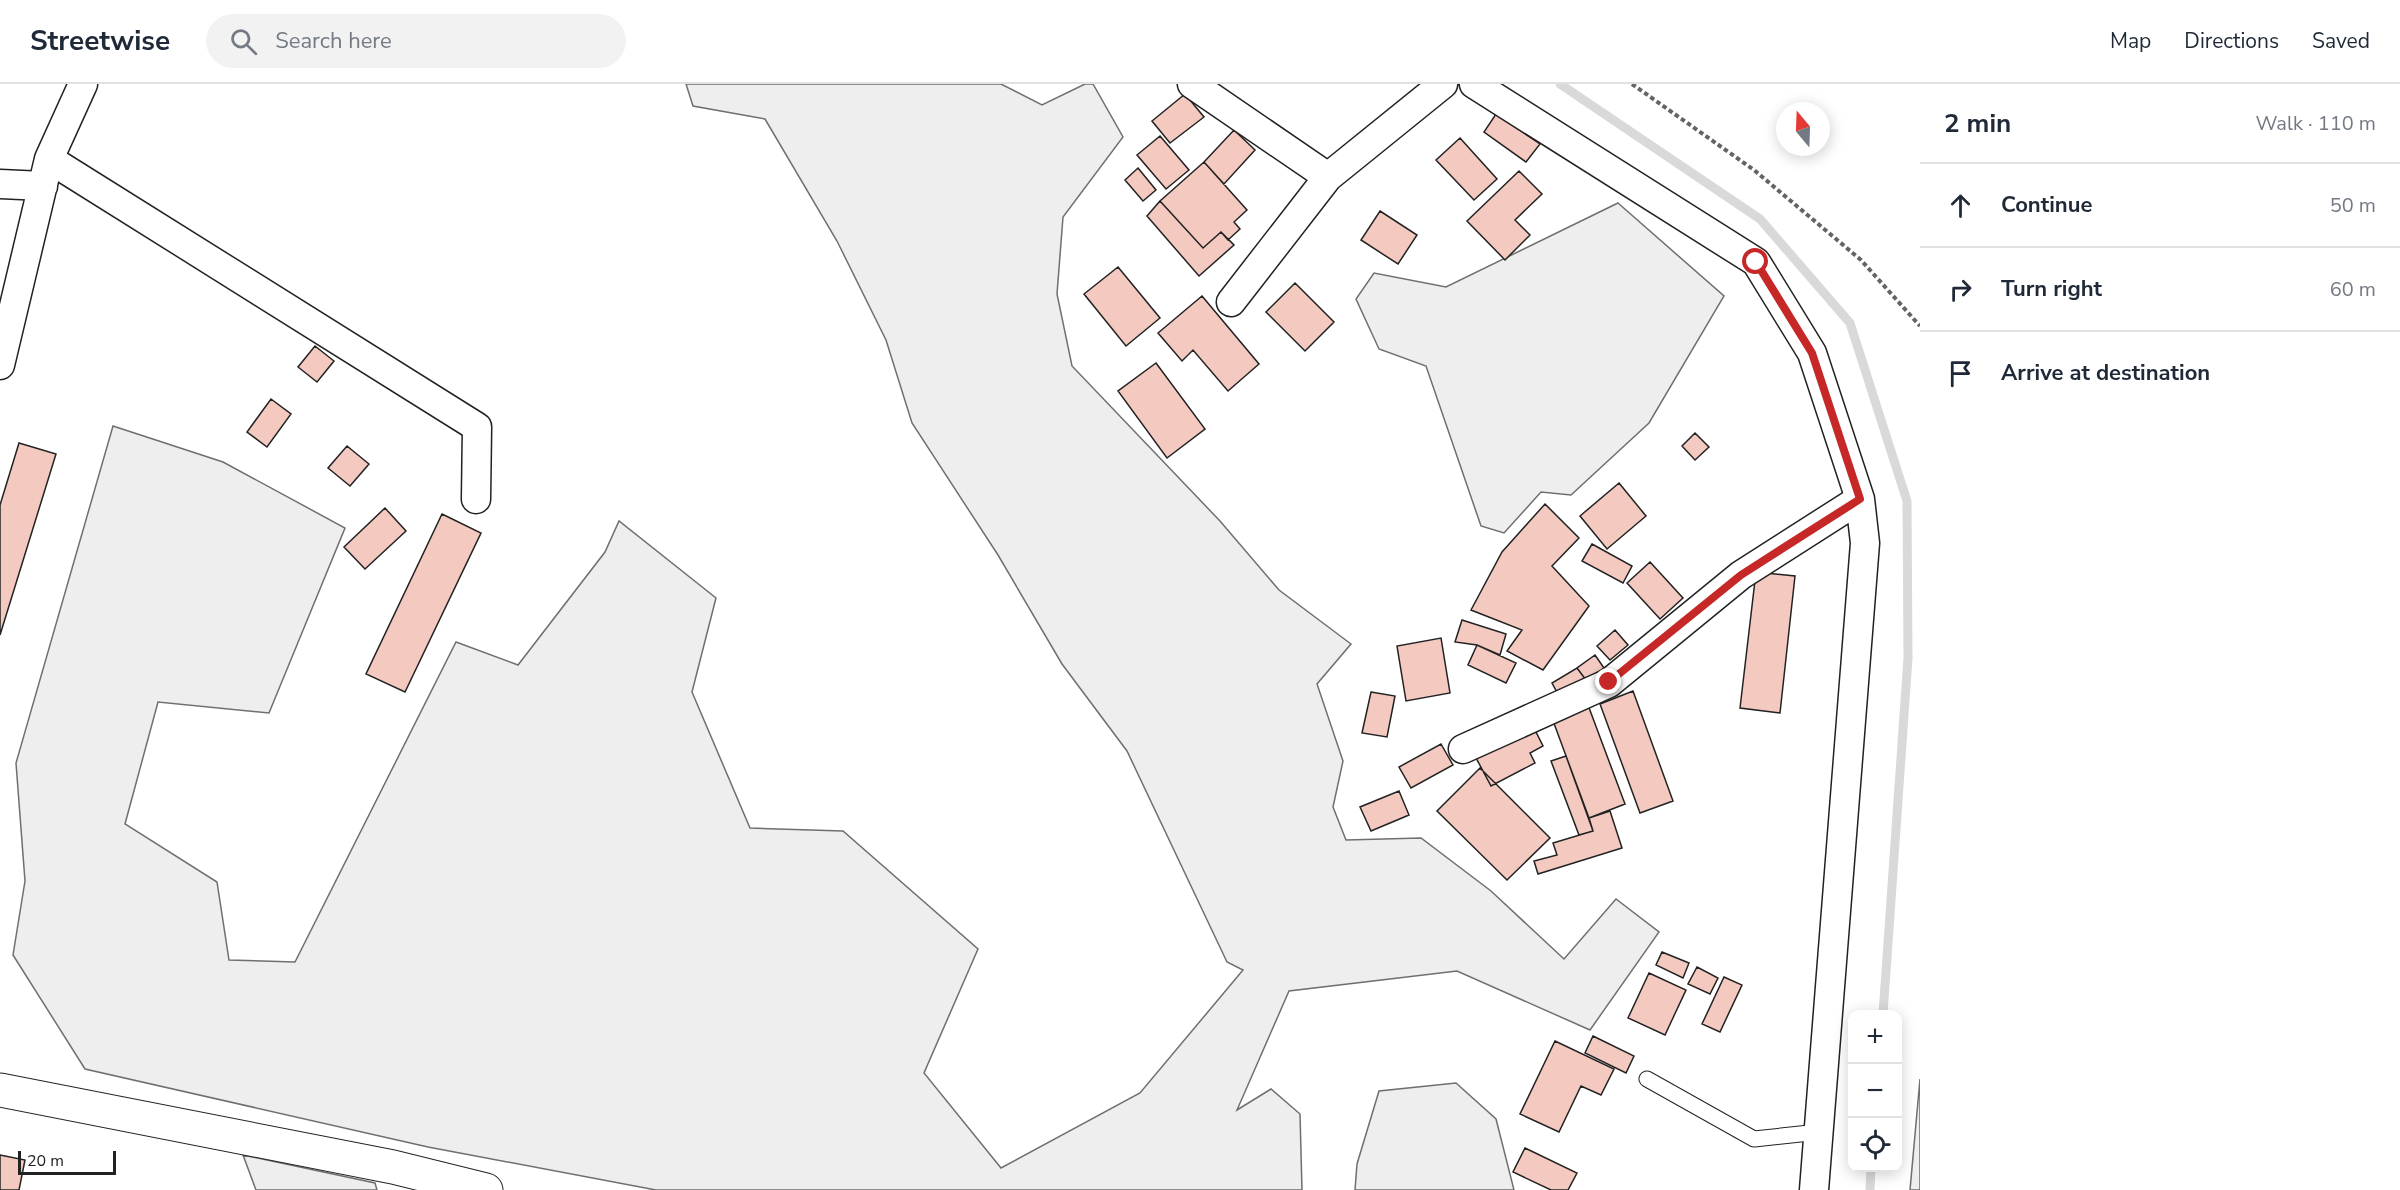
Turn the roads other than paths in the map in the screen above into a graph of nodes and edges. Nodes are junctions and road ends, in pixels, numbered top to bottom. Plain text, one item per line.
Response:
1 (83, 84) edge
2 (1192, 84) edge
3 (1443, 84) edge
4 (1474, 84) edge
5 (49, 159) junction
6 (1328, 177) junction
7 (0, 184) edge
8 (43, 186) junction
9 (1231, 302) dead end
10 (0, 365) edge
11 (476, 499) dead end
12 (1860, 499) junction
13 (1463, 749) dead end
14 (1647, 1079) dead end
15 (0, 1090) edge
16 (1819, 1132) junction
17 (486, 1190) edge
18 (1814, 1190) edge

1 - 5 street
2 - 6 street
3 - 6 street
4 - 12 street
5 - 8 street
5 - 11 street
6 - 9 street
7 - 8 street
8 - 10 street
12 - 13 street
12 - 16 street
14 - 16 lane
15 - 17 street
16 - 18 street

